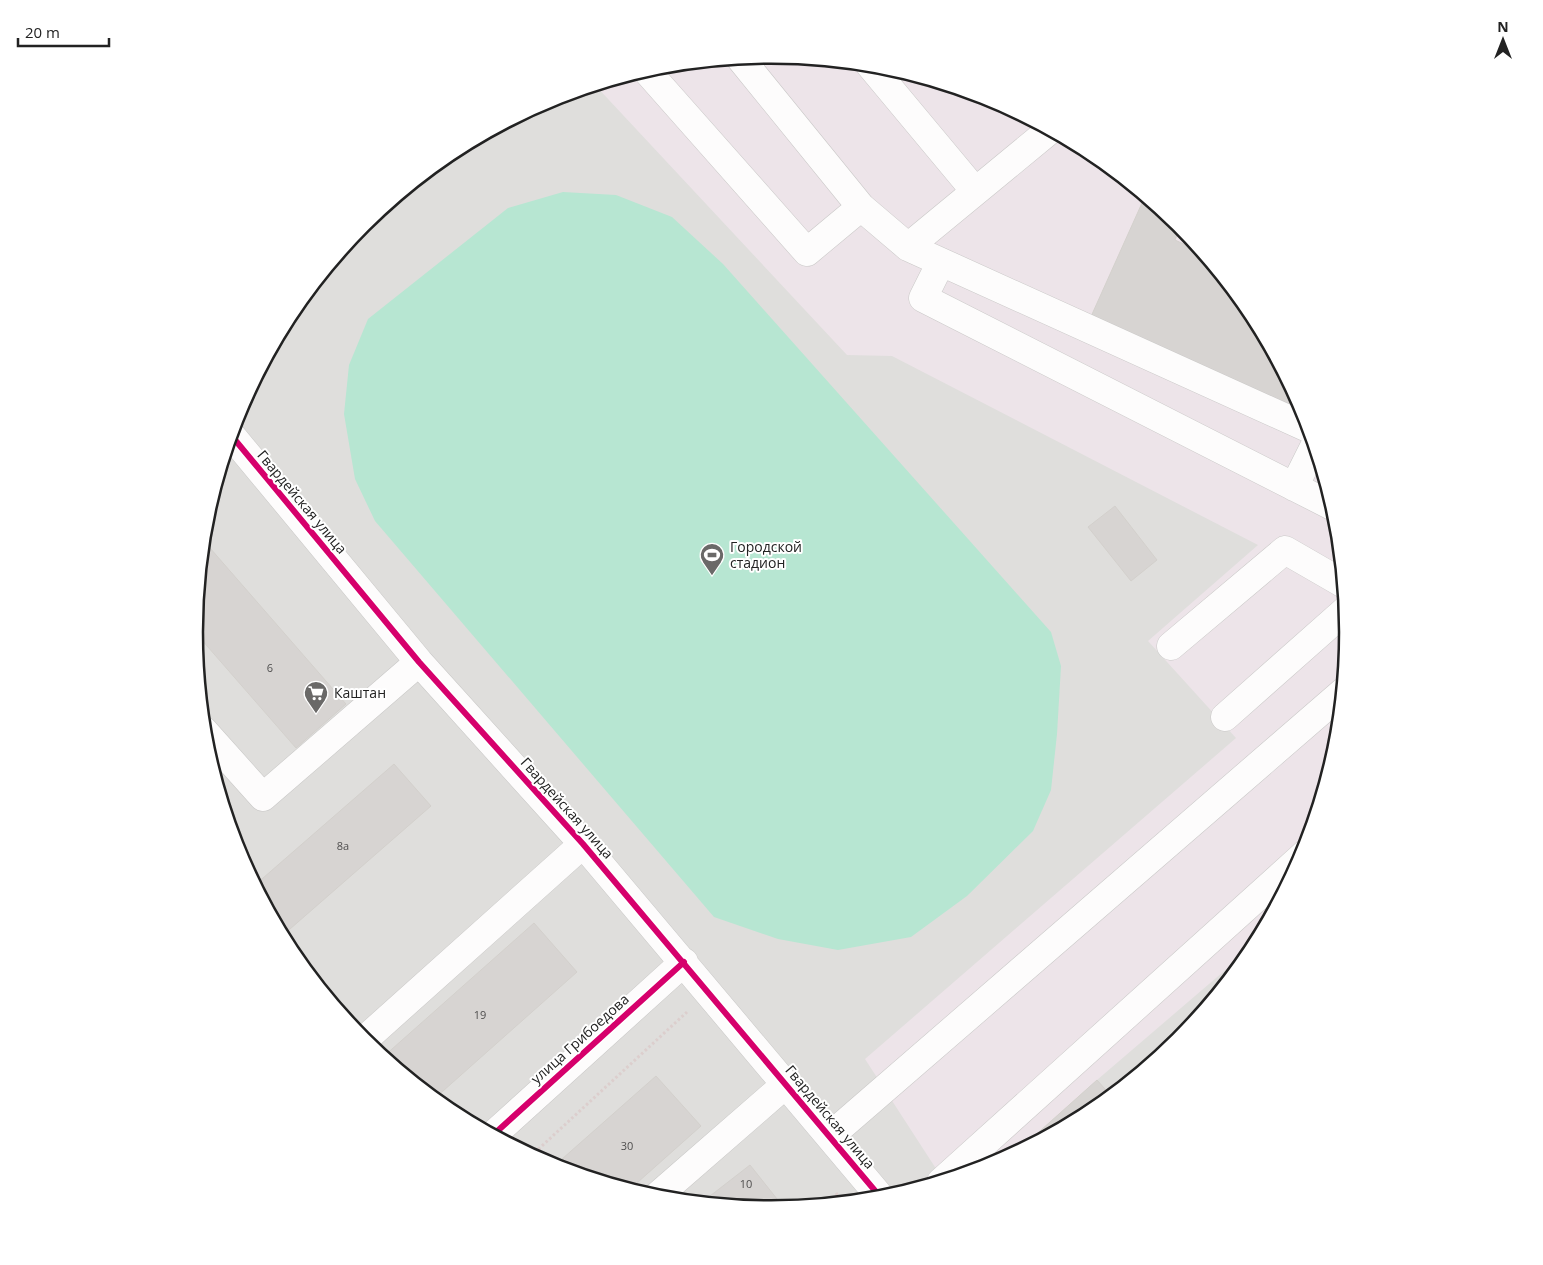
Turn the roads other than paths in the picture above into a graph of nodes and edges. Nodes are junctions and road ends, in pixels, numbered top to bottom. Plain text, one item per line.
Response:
1 (745, 65) edge
2 (878, 74) edge
3 (652, 77) edge
4 (1043, 133) edge
5 (974, 191) junction
6 (861, 207) junction
7 (908, 247) junction
8 (941, 262) junction
9 (1301, 425) edge
10 (236, 441) edge
11 (1311, 453) edge
12 (1294, 487) junction
13 (1325, 502) edge
14 (1337, 580) edge
15 (1340, 616) edge
16 (1171, 646) dead end
17 (419, 662) junction
18 (1336, 698) edge
19 (1225, 716) dead end
20 (214, 742) edge
21 (583, 844) junction
22 (1289, 869) edge
23 (684, 962) junction
24 (369, 1035) edge
25 (786, 1084) junction
26 (498, 1131) edge
27 (830, 1136) junction
28 (953, 1171) edge
29 (663, 1190) edge
30 (875, 1191) edge

1 - 6 street
2 - 5 street
3 - 6 street
4 - 5 street
5 - 7 street
6 - 7 street
7 - 8 street
8 - 9 street
8 - 12 street
10 - 17 street, Гвардейская улица
11 - 12 street
12 - 13 street
14 - 16 street
15 - 19 street
17 - 20 street
17 - 21 street, Гвардейская улица
18 - 27 street
21 - 23 street, Гвардейская улица
21 - 24 street
22 - 28 street
23 - 25 street, Гвардейская улица
23 - 26 street, улица Грибоедова
25 - 27 street, Гвардейская улица
25 - 29 street
27 - 30 street, Гвардейская улица

